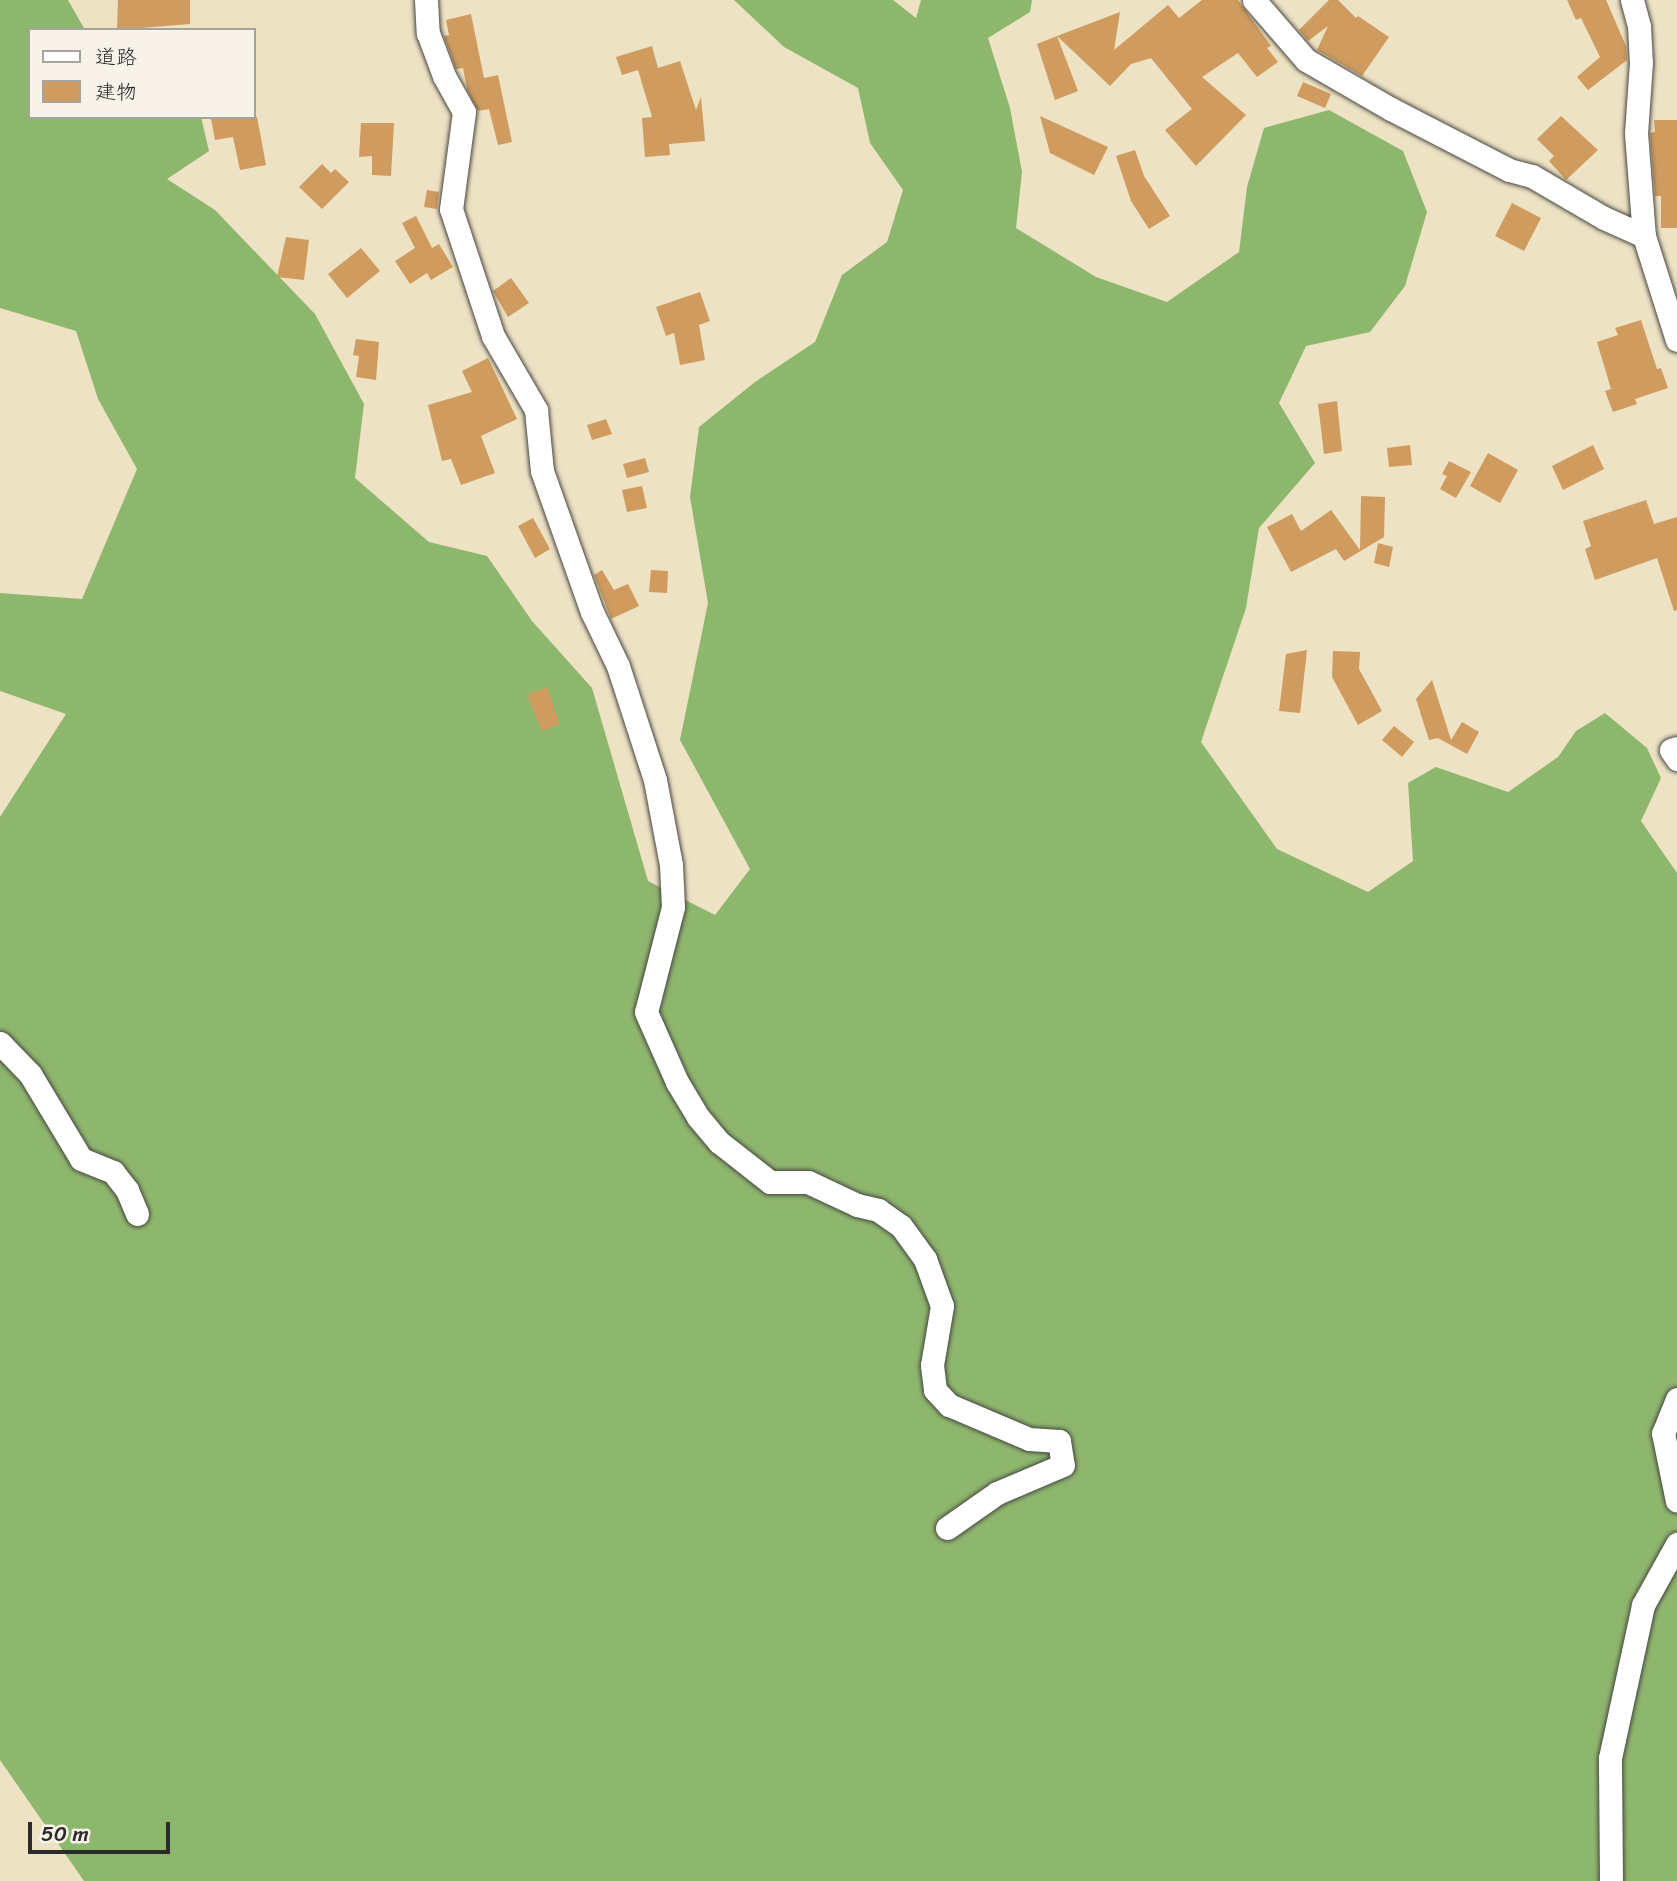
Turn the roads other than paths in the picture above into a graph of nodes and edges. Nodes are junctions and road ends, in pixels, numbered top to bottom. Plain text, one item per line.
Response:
1 (426, 0) edge
2 (1254, 0) edge
3 (1632, 0) edge
4 (1644, 236) junction
5 (1677, 340) edge
6 (1677, 748) edge
7 (1677, 760) edge
8 (0, 1043) edge
9 (136, 1214) dead end
10 (1677, 1399) edge
11 (1677, 1501) edge
12 (947, 1528) dead end
13 (1677, 1544) edge
14 (1611, 1881) edge

1 - 12 street
2 - 4 street
3 - 4 street
4 - 5 street
6 - 7 street
8 - 9 street
10 - 11 street
13 - 14 street

